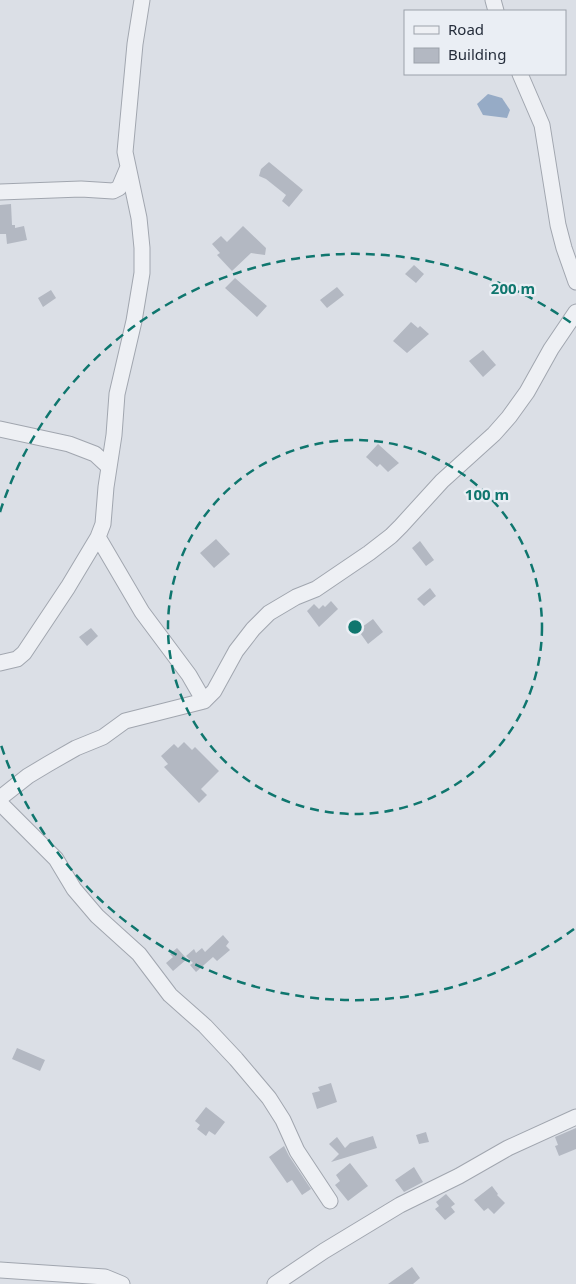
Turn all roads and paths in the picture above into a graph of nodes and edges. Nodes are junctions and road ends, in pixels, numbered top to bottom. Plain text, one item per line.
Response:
1 (142, 0) edge
2 (520, 75) edge
3 (128, 167) junction
4 (0, 192) edge
5 (576, 282) edge
6 (576, 312) edge
7 (0, 429) edge
8 (109, 467) junction
9 (98, 537) junction
10 (0, 663) edge
11 (204, 701) junction
12 (0, 798) edge
13 (0, 803) edge
14 (576, 1117) edge
15 (330, 1202) dead end
16 (0, 1270) edge
17 (122, 1284) edge
18 (275, 1284) edge

1 - 3 street
2 - 5 street
3 - 4 street
3 - 8 street
6 - 11 street
7 - 8 street
8 - 9 street
9 - 10 street
9 - 11 street
11 - 12 street
13 - 15 street
14 - 18 street
16 - 17 street

